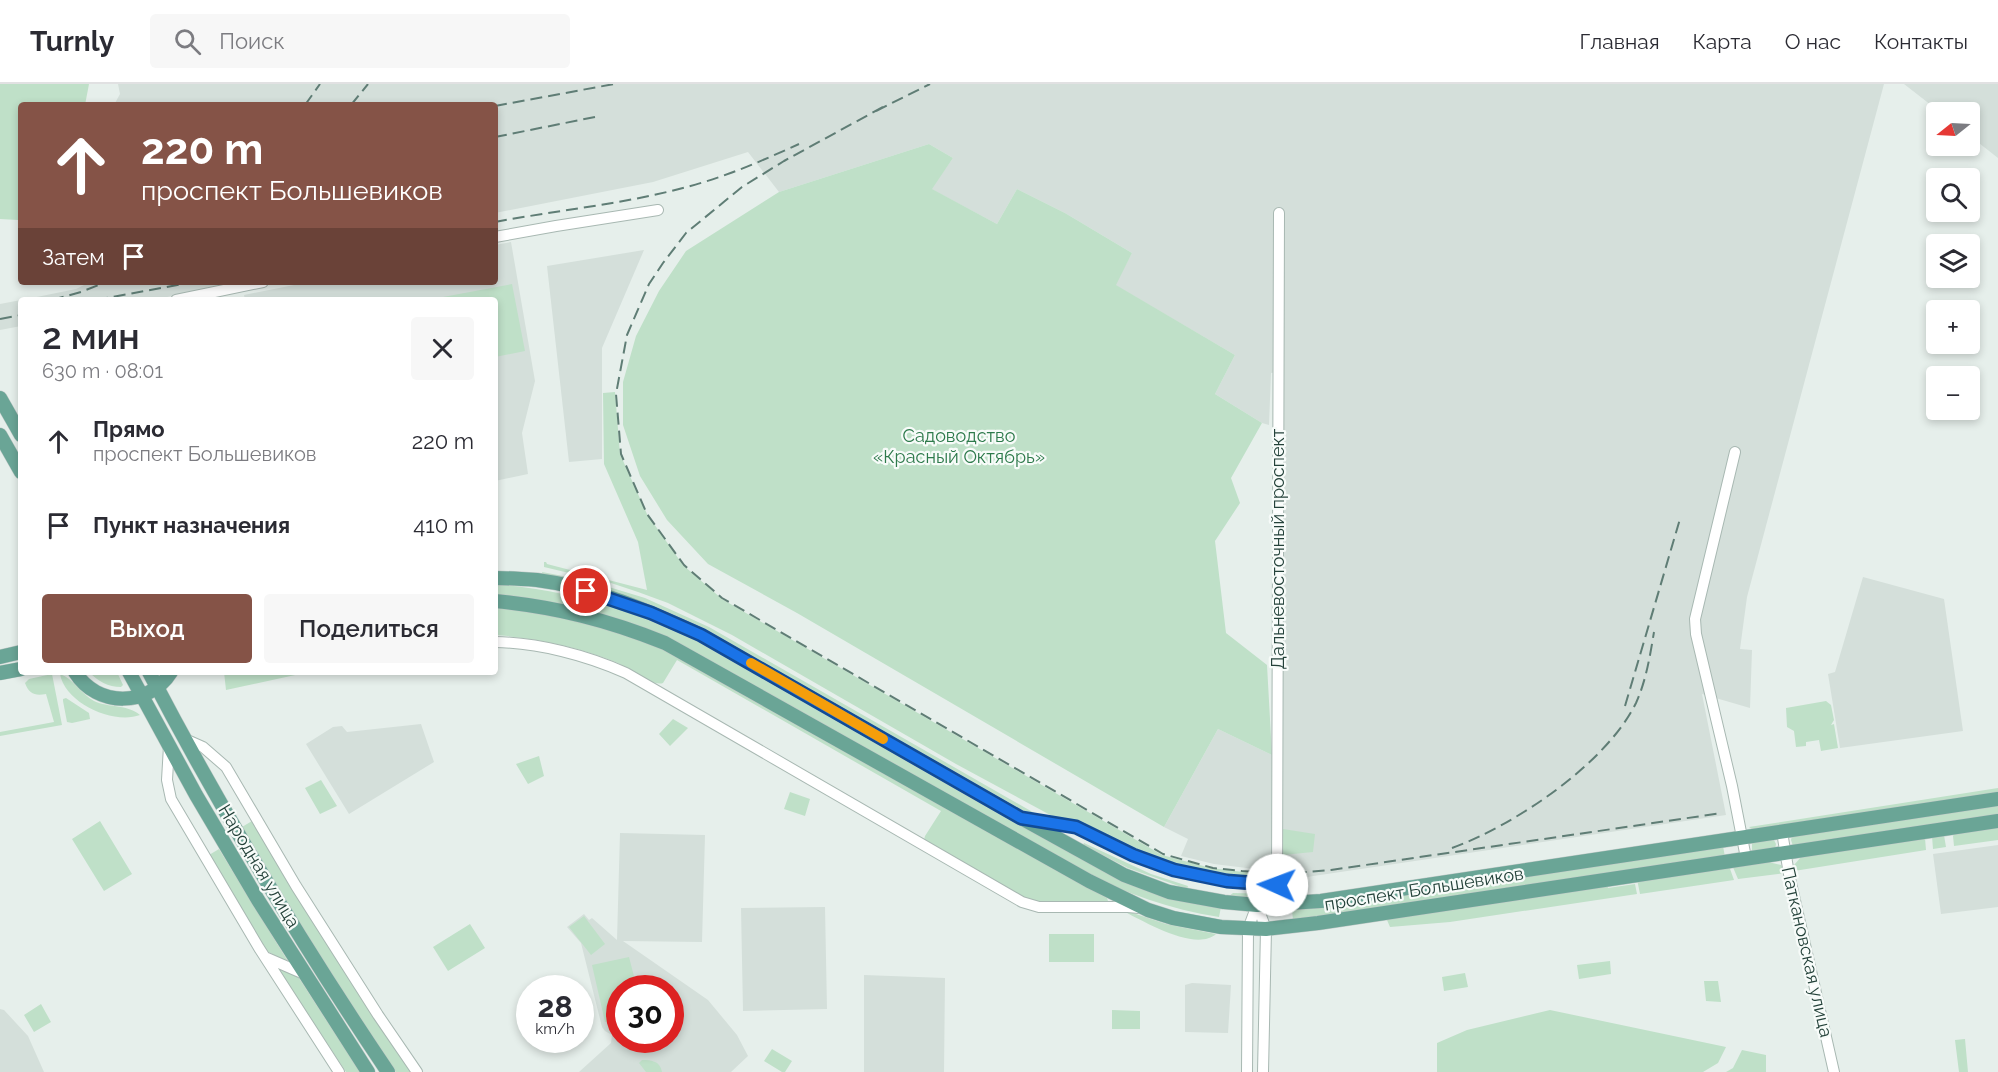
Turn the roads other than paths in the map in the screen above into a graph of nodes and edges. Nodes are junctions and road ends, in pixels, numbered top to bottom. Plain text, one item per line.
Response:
1 (658, 210) dead end
2 (1279, 213) dead end
3 (498, 236) edge
4 (248, 285) edge
5 (190, 297) edge
6 (0, 398) edge
7 (18, 430) edge
8 (0, 435) edge
9 (1735, 452) dead end
10 (18, 467) edge
11 (498, 578) edge
12 (498, 601) edge
13 (498, 642) edge
14 (18, 653) edge
15 (0, 657) edge
16 (18, 670) edge
17 (0, 673) edge
18 (78, 675) edge
19 (131, 675) edge
20 (151, 675) edge
21 (168, 675) edge
22 (157, 687) junction
23 (142, 696) junction
24 (184, 739) junction
25 (169, 745) junction
26 (1998, 799) edge
27 (1021, 818) junction
28 (1998, 821) edge
29 (1782, 832) junction
30 (1091, 834) junction
31 (1743, 838) junction
32 (1077, 849) junction
33 (1785, 853) junction
34 (1746, 858) junction
35 (1257, 905) junction
36 (1148, 910) junction
37 (1248, 929) junction
38 (1266, 929) junction
39 (264, 957) junction
40 (304, 974) junction
41 (339, 1072) edge
42 (368, 1072) edge
43 (388, 1072) edge
44 (417, 1072) edge
45 (1247, 1072) edge
46 (1263, 1072) edge
47 (1834, 1072) edge

1 - 3 street
2 - 30 street, Дальневосточный проспект
4 - 5 street
6 - 7 main road
8 - 10 main road
9 - 31 street
11 - 27 main road, проспект Большевиков
12 - 36 main road, проспект Большевиков
13 - 36 street
14 - 15 main road
16 - 17 main road
18 - 23 main road
19 - 23 main road, Народная улица
20 - 22 main road, Народная улица
21 - 22 main road
22 - 23 main road
22 - 24 main road, Народная улица
23 - 25 main road, Народная улица
24 - 43 main road, Народная улица
24 - 44 street
25 - 39 street
25 - 40 main road, Народная улица
26 - 29 main road, проспект Большевиков
27 - 30 street
27 - 32 main road, проспект Большевиков
28 - 33 main road, проспект Большевиков
29 - 31 main road, проспект Большевиков
29 - 33 street, Паткановская улица
30 - 32 street
31 - 34 street
31 - 35 main road, проспект Большевиков
32 - 35 main road, проспект Большевиков
33 - 34 main road, проспект Большевиков
33 - 47 street, Паткановская улица
34 - 38 main road, проспект Большевиков
35 - 37 street
35 - 38 street
36 - 37 main road, проспект Большевиков
37 - 38 main road, проспект Большевиков
37 - 45 street
38 - 46 street
39 - 40 street
39 - 41 street
40 - 42 main road, Народная улица

